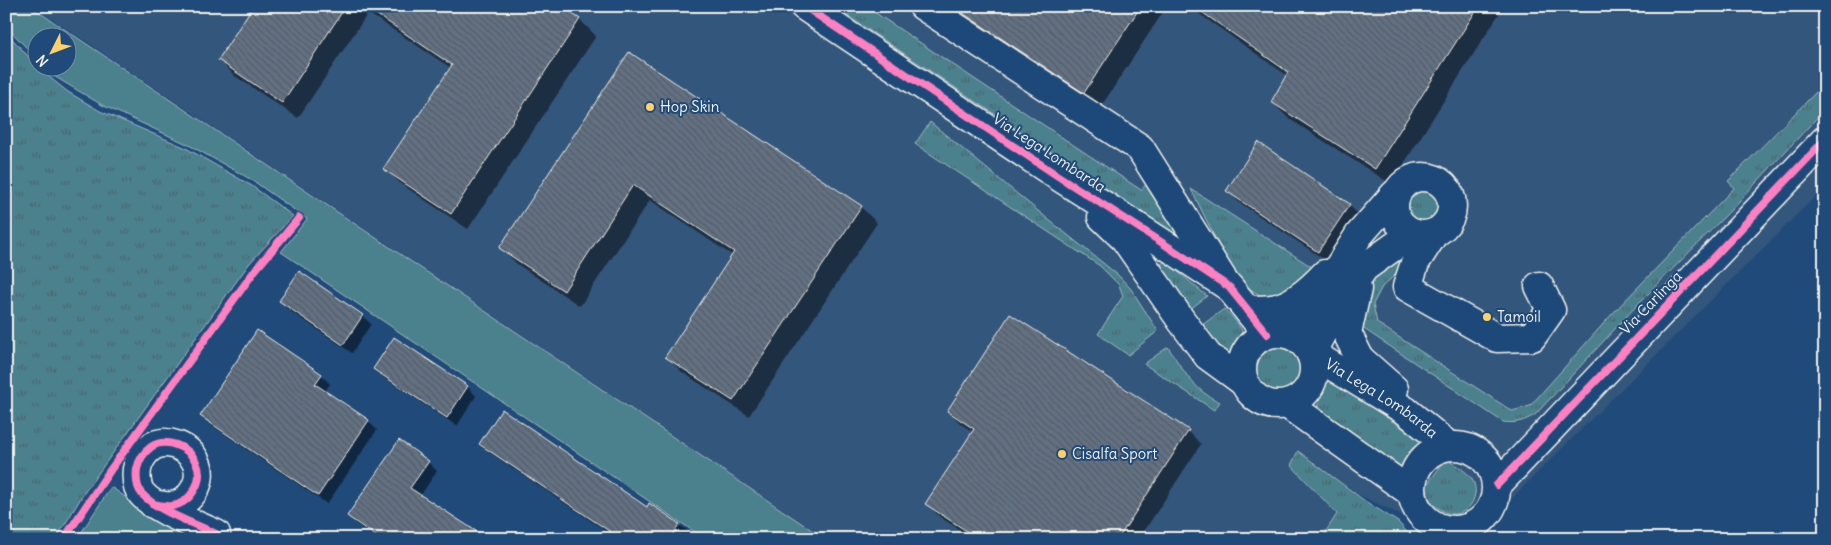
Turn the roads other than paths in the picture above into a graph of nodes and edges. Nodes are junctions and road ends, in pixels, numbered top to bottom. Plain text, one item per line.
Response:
1 (804, 6) edge
2 (923, 6) edge
3 (1825, 140) edge
4 (1058, 176) junction
5 (1394, 195) junction
6 (1359, 235) junction
7 (1424, 235) junction
8 (1364, 268) junction
9 (1539, 286) dead end
10 (1228, 287) junction
11 (1248, 310) junction
12 (1276, 334) junction
13 (1311, 353) junction
14 (1245, 383) junction
15 (1287, 404) junction
16 (1406, 411) junction
17 (1448, 446) junction
18 (1496, 485) junction
19 (195, 491) junction
20 (1412, 493) junction
21 (154, 504) junction
22 (1456, 534) edge
23 (219, 536) edge

1 - 4 street, Via Lega Lombarda
2 - 10 street
3 - 18 street, Via Carlinga
4 - 10 street, Via Lega Lombarda
4 - 14 street, Via Lega Lombarda
5 - 6 street
5 - 7 street
5 - 7 street
6 - 11 street
6 - 12 street
7 - 8 street
7 - 9 street
8 - 13 street
8 - 16 street
10 - 11 street, Via Lega Lombarda
11 - 12 street, Via Lega Lombarda
12 - 13 street, Via Lega Lombarda
12 - 14 street
13 - 15 street, Via Lega Lombarda
13 - 16 street, Via Lega Lombarda
14 - 15 street, Via Lega Lombarda
15 - 20 street, Via Lega Lombarda
16 - 17 street, Via Lega Lombarda
17 - 18 street
17 - 20 street
18 - 22 street
19 - 21 street
19 - 21 street
19 - 23 street
20 - 22 street
21 - 23 street

